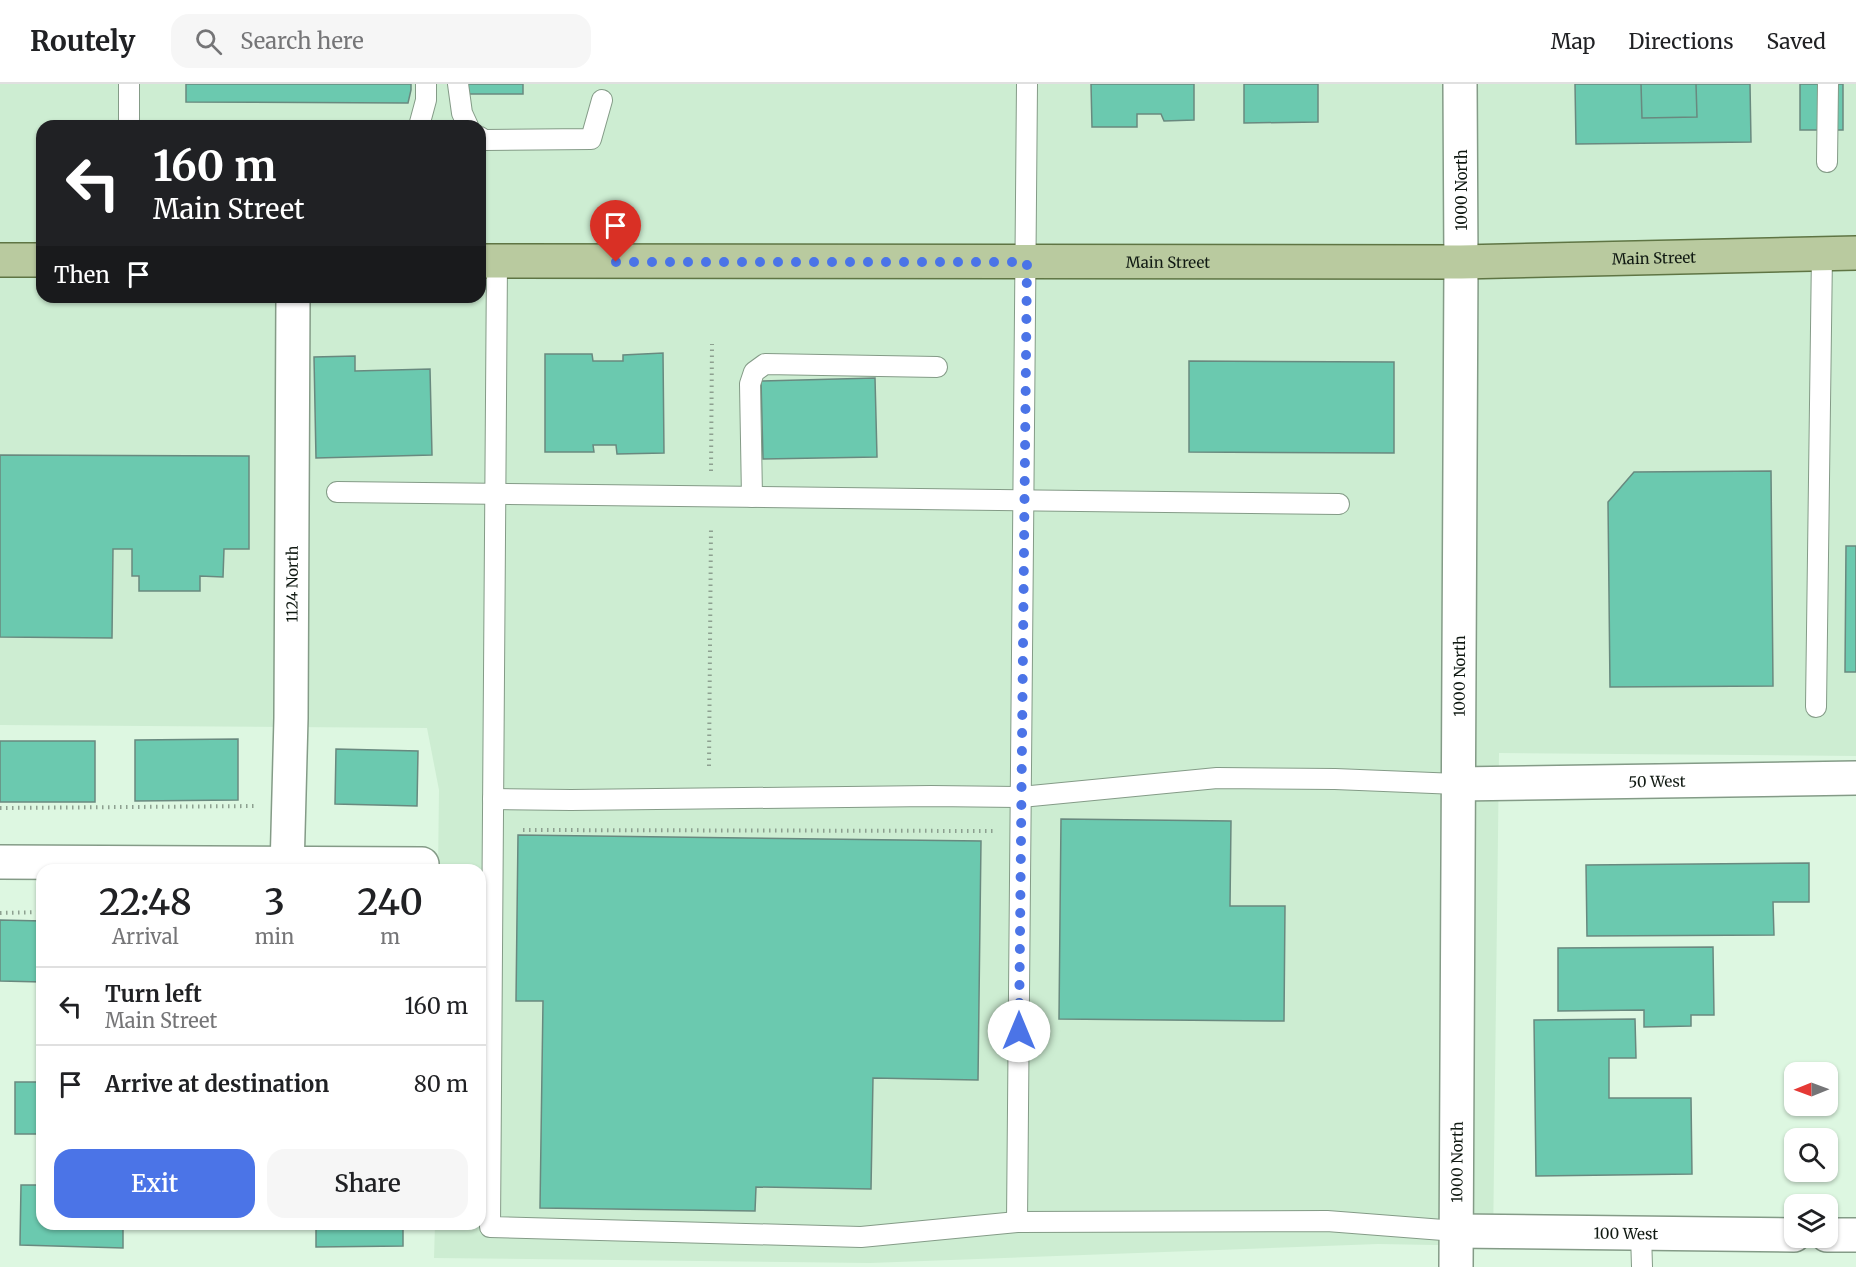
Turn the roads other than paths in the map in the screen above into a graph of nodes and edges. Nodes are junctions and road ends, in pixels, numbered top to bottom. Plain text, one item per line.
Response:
1 (129, 84) edge
2 (426, 84) edge
3 (458, 84) edge
4 (1028, 84) edge
5 (1460, 84) edge
6 (1828, 84) edge
7 (602, 100) dead end
8 (129, 120) edge
9 (421, 120) edge
10 (465, 120) edge
11 (486, 140) edge
12 (1827, 162) dead end
13 (1822, 253) junction
14 (1856, 253) edge
15 (0, 260) edge
16 (36, 260) edge
17 (488, 261) edge
18 (1027, 262) junction
19 (1461, 262) junction
20 (292, 303) edge
21 (937, 367) dead end
22 (337, 492) dead end
23 (495, 494) junction
24 (752, 497) junction
25 (1024, 500) junction
26 (1339, 504) dead end
27 (1816, 707) dead end
28 (1856, 778) edge
29 (1458, 784) junction
30 (1021, 797) junction
31 (493, 799) junction
32 (0, 862) edge
33 (115, 864) edge
34 (287, 864) edge
35 (1017, 1222) junction
36 (1456, 1231) junction
37 (1641, 1233) junction
38 (1784, 1235) edge
39 (1838, 1235) edge
40 (1856, 1235) edge
41 (1456, 1267) edge
42 (1642, 1267) edge

1 - 8 lane
2 - 9 lane
3 - 10 lane
4 - 18 lane
5 - 19 street, 1000 North
6 - 12 lane
7 - 11 lane
13 - 14 main road, Main Street
13 - 19 main road, Main Street
13 - 27 lane
15 - 16 main road
17 - 18 main road, Main Street
17 - 23 lane
18 - 19 main road, Main Street
18 - 25 lane
19 - 29 street, 1000 North
20 - 34 street, 1124 North
21 - 24 lane
22 - 23 lane
23 - 24 lane
23 - 31 lane
24 - 25 lane
25 - 26 lane
25 - 30 lane
28 - 29 street, 50 West
29 - 30 lane
29 - 36 street, 1000 North
30 - 31 lane
30 - 35 lane
31 - 35 lane
32 - 33 street
35 - 36 lane
36 - 37 street, 100 West
36 - 41 street, 1000 North
37 - 38 street, 100 West
37 - 42 lane
39 - 40 street

